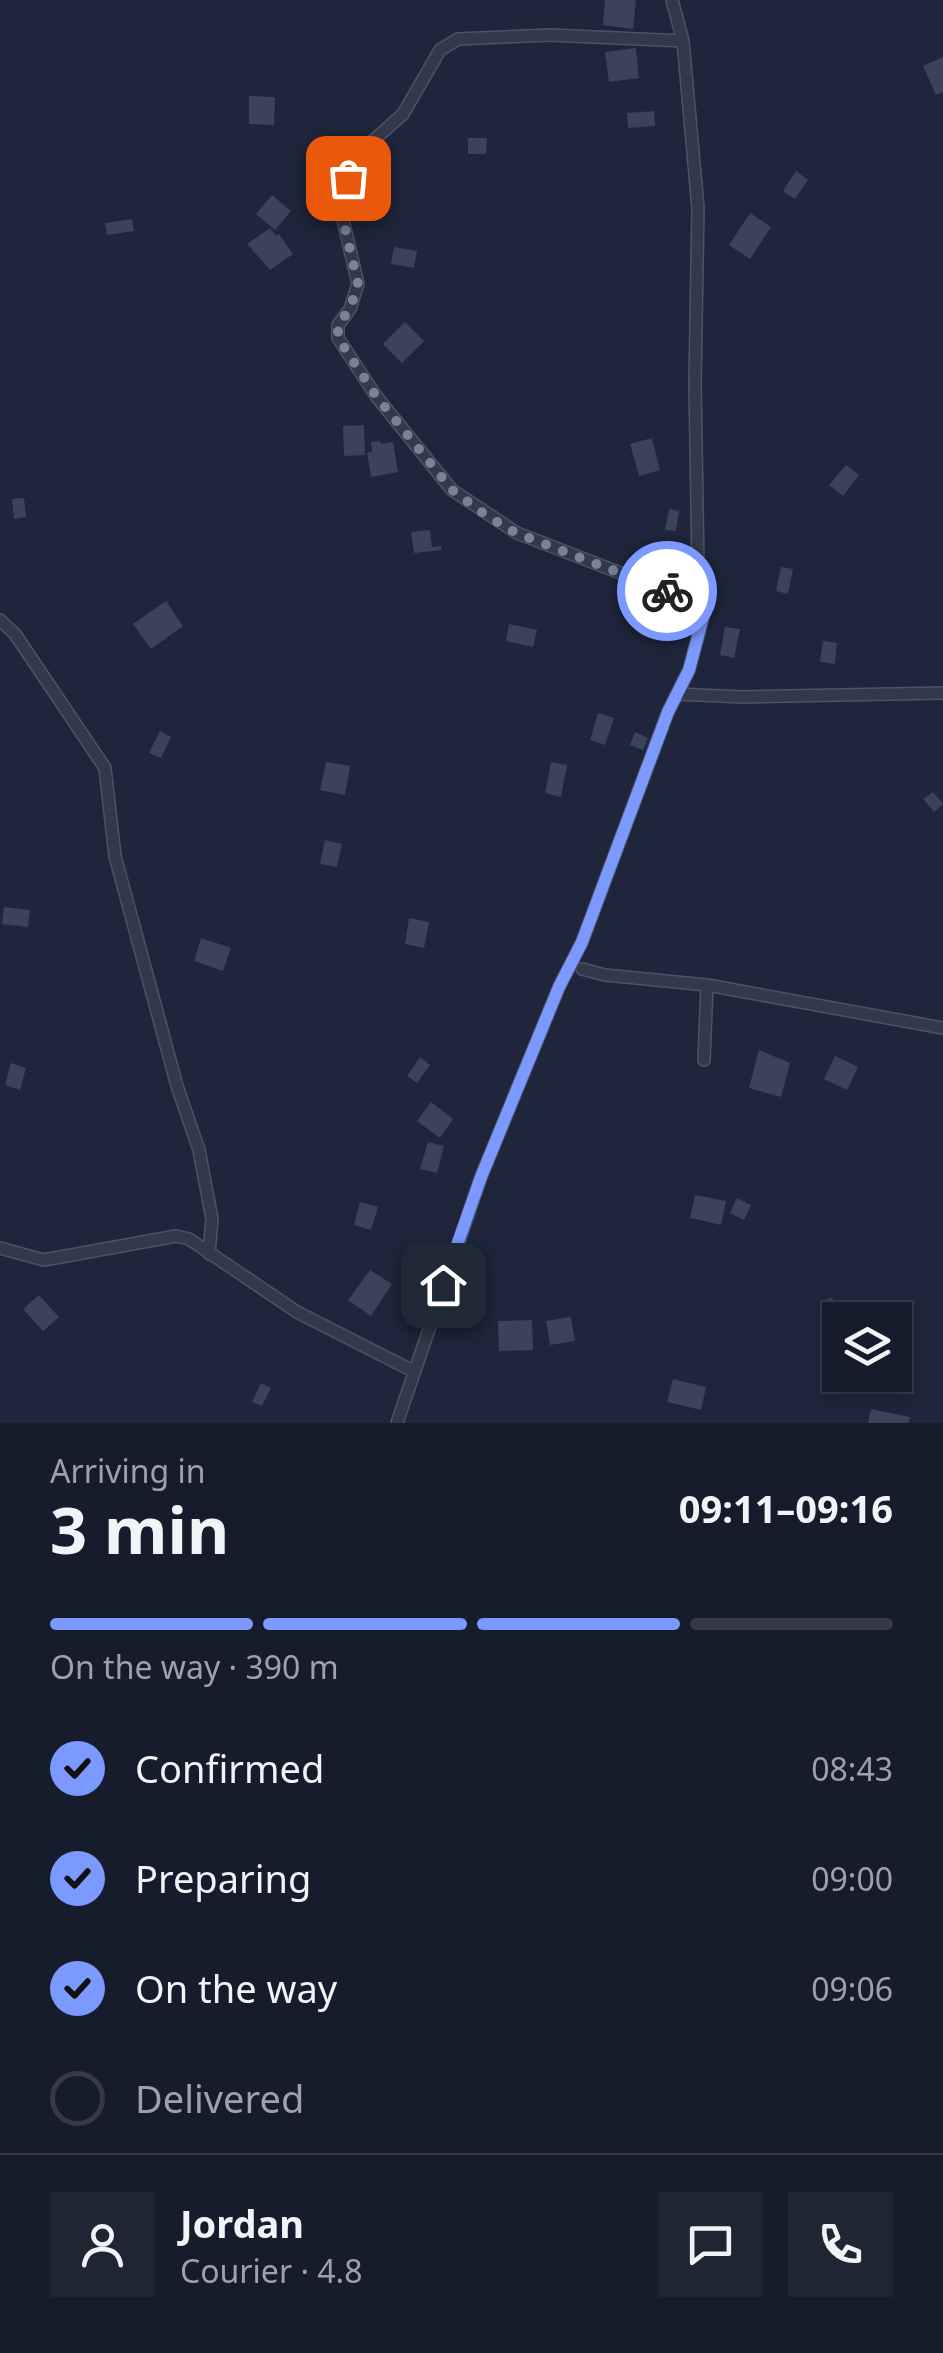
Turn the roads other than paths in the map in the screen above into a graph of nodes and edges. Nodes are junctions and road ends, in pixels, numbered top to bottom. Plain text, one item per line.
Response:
1 (672, 0) edge
2 (683, 41) junction
3 (706, 606) junction
4 (0, 620) edge
5 (678, 694) junction
6 (943, 694) edge
7 (582, 942) junction
8 (582, 968) junction
9 (706, 985) junction
10 (559, 987) junction
11 (943, 1028) edge
12 (704, 1060) dead end
13 (0, 1248) edge
14 (210, 1254) junction
15 (413, 1371) junction
16 (397, 1423) edge

1 - 2 street
2 - 3 street
2 - 3 street
3 - 5 street
4 - 14 street
5 - 6 street
5 - 7 street
7 - 8 street
7 - 10 street
8 - 9 street
8 - 10 street
9 - 11 street
9 - 12 street
10 - 15 street
13 - 14 street
14 - 15 street
15 - 16 street

